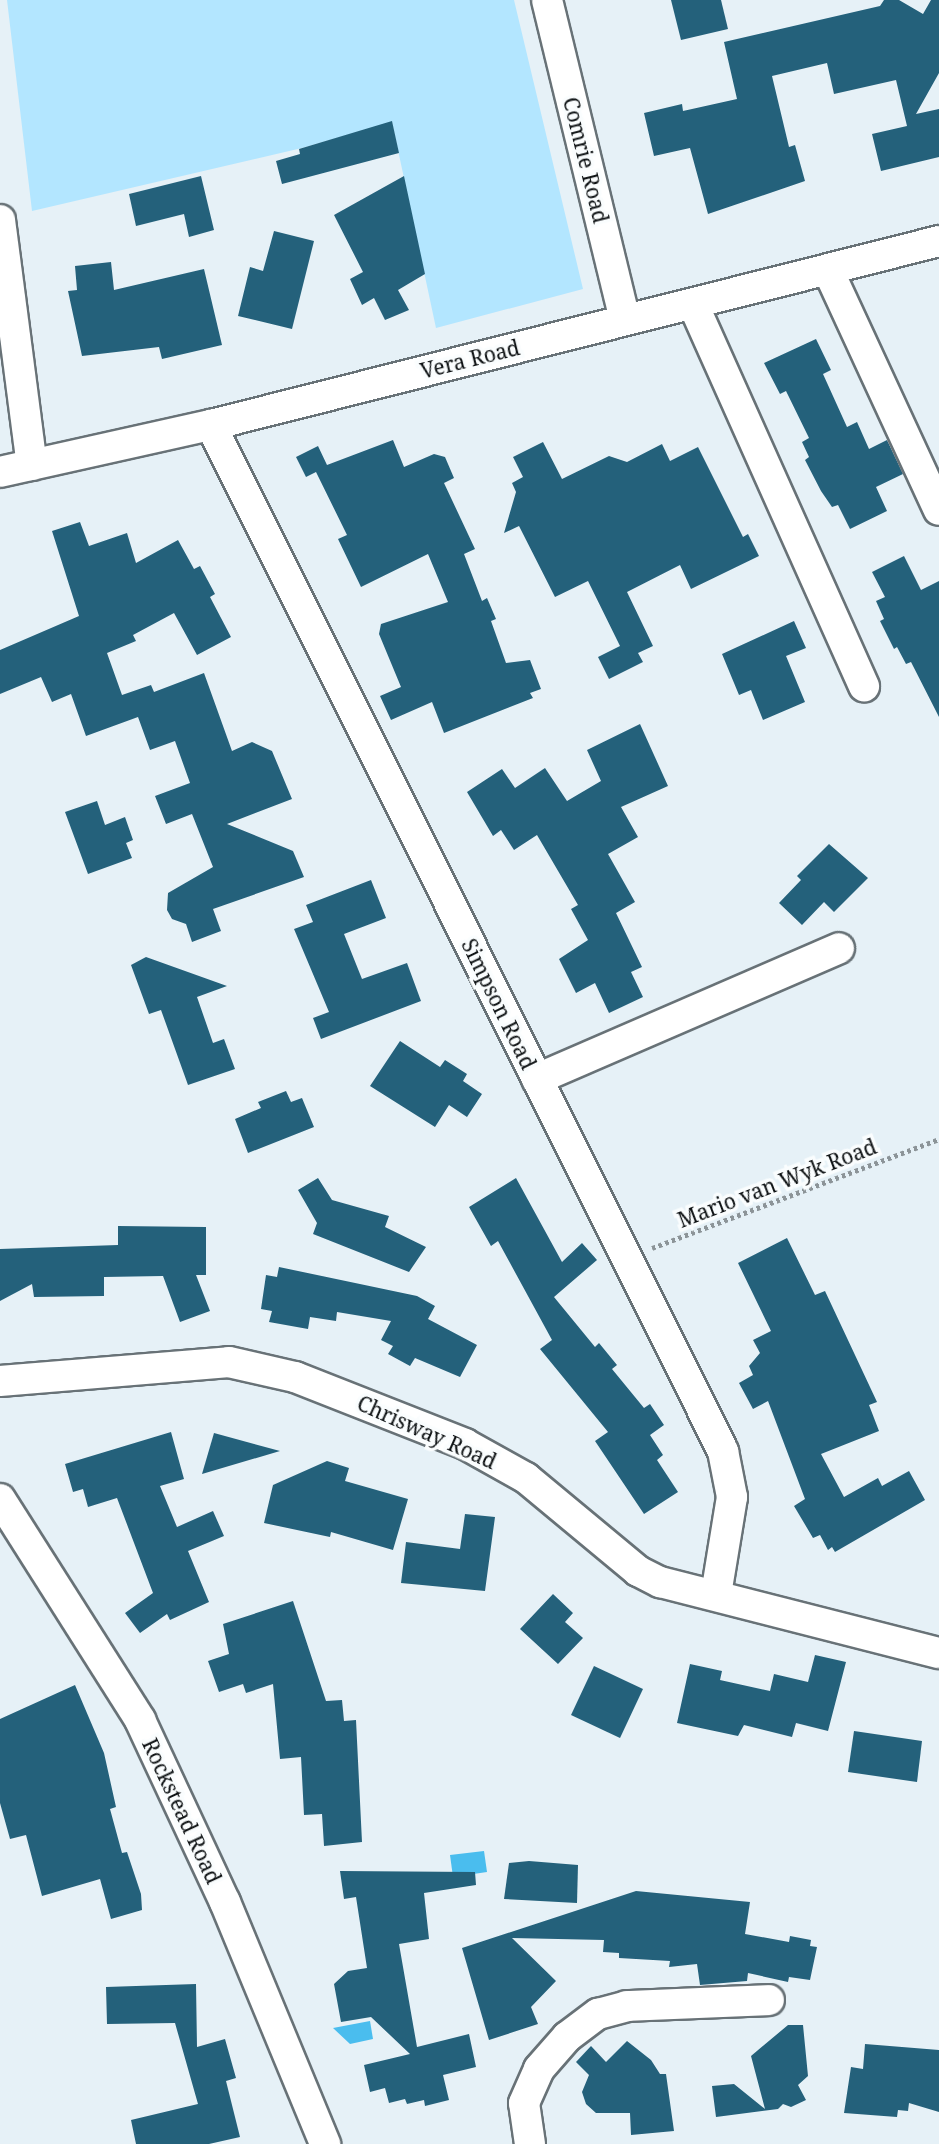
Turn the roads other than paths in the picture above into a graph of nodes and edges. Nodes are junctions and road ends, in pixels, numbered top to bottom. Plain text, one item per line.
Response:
1 (547, 0) edge
2 (0, 220) edge
3 (939, 242) edge
4 (828, 270) junction
5 (693, 304) junction
6 (625, 320) junction
7 (211, 425) junction
8 (32, 465) junction
9 (0, 472) edge
10 (939, 510) edge
11 (864, 687) dead end
12 (839, 947) dead end
13 (537, 1079) junction
14 (0, 1381) edge
15 (0, 1499) edge
16 (716, 1595) junction
17 (939, 1653) edge
18 (769, 2000) dead end
19 (325, 2144) edge
20 (530, 2144) edge

1 - 6 street, Comrie Road
2 - 8 street
3 - 4 street, Vera Road
4 - 5 street, Vera Road
4 - 10 street
5 - 6 street, Vera Road
5 - 11 street
6 - 7 street, Vera Road
7 - 8 street, Vera Road
7 - 13 street, Simpson Road
8 - 9 street, Vera Road
12 - 13 street
13 - 16 street, Simpson Road
14 - 16 street, Chrisway Road
15 - 19 street, Rockstead Road
16 - 17 street, Chrisway Road
18 - 20 street

